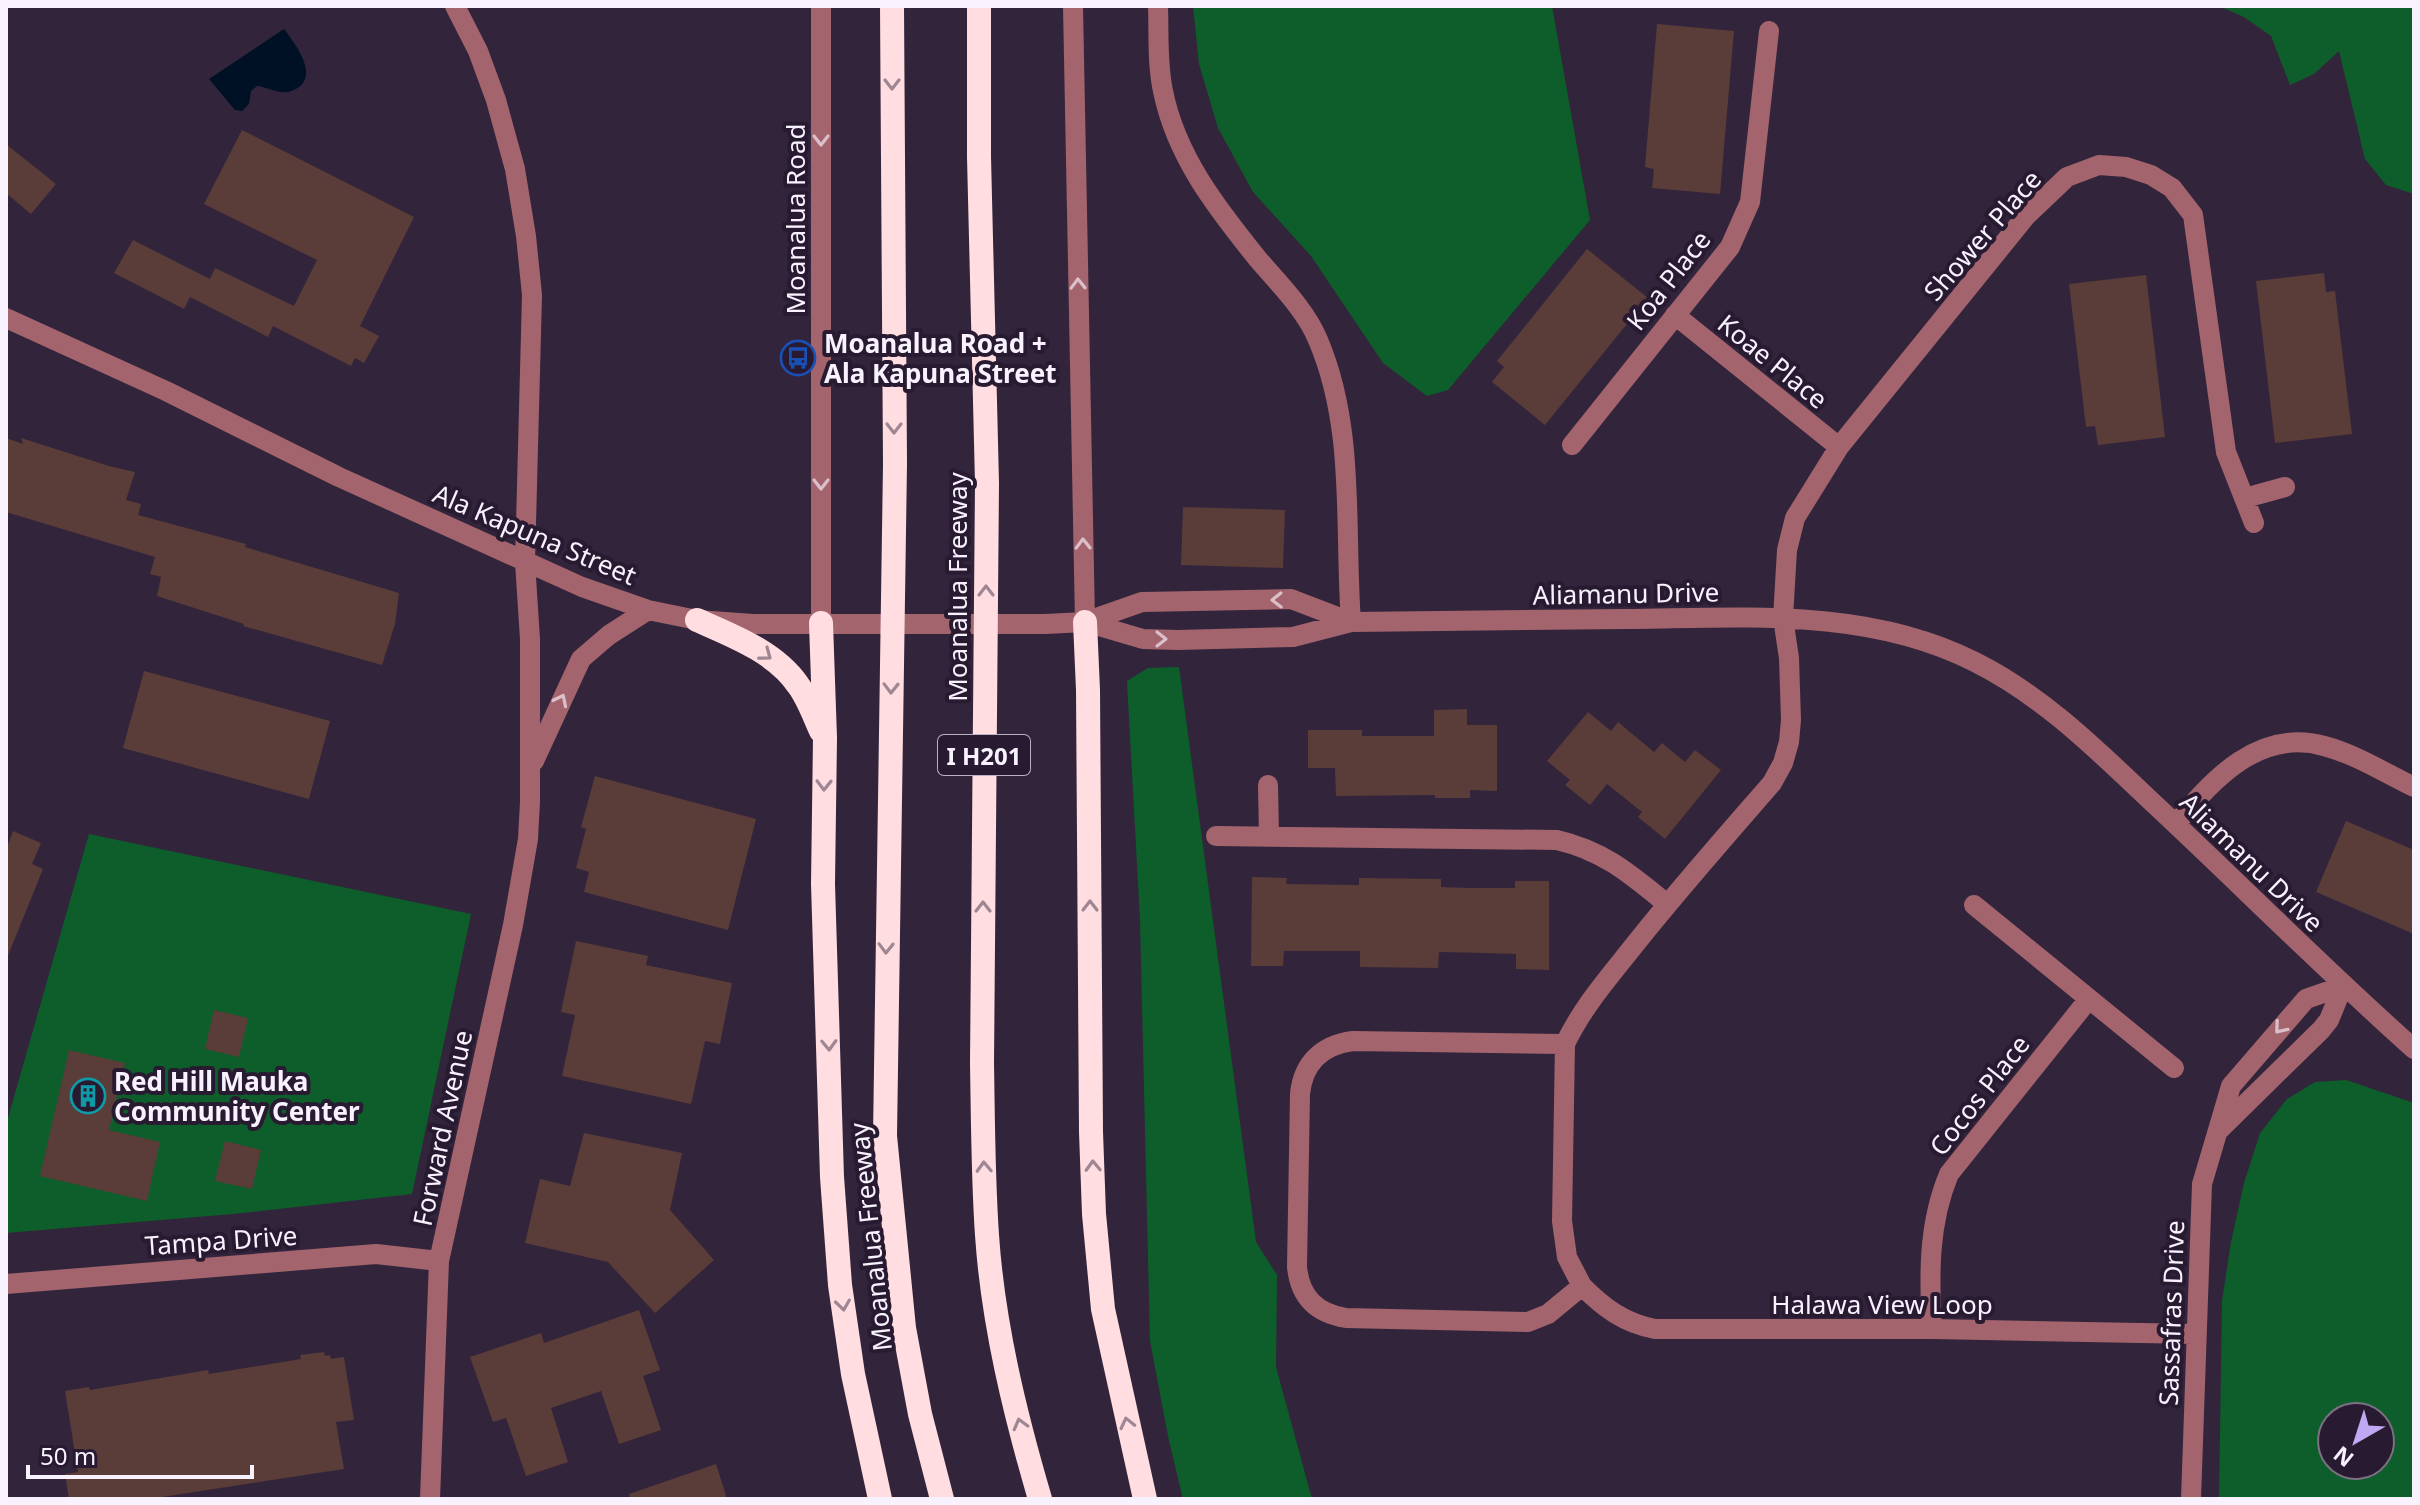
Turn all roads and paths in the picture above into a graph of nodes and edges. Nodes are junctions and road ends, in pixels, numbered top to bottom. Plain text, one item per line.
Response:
1 (455, 6) edge
2 (821, 6) edge
3 (892, 6) edge
4 (979, 6) edge
5 (1073, 6) edge
6 (1158, 6) edge
7 (1769, 31) dead end
8 (1675, 315) junction
9 (6, 318) edge
10 (1572, 445) dead end
11 (1839, 447) junction
12 (2285, 487) dead end
13 (2245, 498) junction
14 (2254, 523) dead end
15 (525, 562) junction
16 (648, 610) junction
17 (1783, 618) junction
18 (697, 620) junction
19 (1085, 622) junction
20 (1351, 622) junction
21 (821, 623) junction
22 (825, 738) junction
23 (530, 772) junction
24 (1268, 785) dead end
25 (2414, 787) edge
26 (2176, 824) junction
27 (1216, 836) dead end
28 (1269, 836) junction
29 (1667, 904) junction
30 (1974, 905) dead end
31 (2343, 986) junction
32 (2088, 1000) junction
33 (1565, 1044) junction
34 (2414, 1049) edge
35 (2174, 1068) dead end
36 (2218, 1131) junction
37 (439, 1261) junction
38 (6, 1284) edge
39 (1582, 1286) junction
40 (1932, 1329) junction
41 (2195, 1334) junction
42 (430, 1499) edge
43 (880, 1499) edge
44 (942, 1499) edge
45 (1040, 1499) edge
46 (1145, 1499) edge
47 (2191, 1499) edge

1 - 15 street, Forward Avenue
2 -> 21 street, Moanalua Road
3 -> 44 highway, Moanalua Freeway
45 -> 4 highway, Moanalua Freeway / I H201
19 -> 5 street
6 - 20 street
7 - 8 street, Koa Place
8 - 10 street, Koa Place
8 - 11 street, Koae Place
9 - 15 street, Ala Kapuna Street
11 - 13 street, Shower Place
11 - 17 street, Shower Place
12 - 13 street
13 - 14 street, Shower Place
15 - 16 street, Ala Kapuna Street
15 - 23 street, Forward Avenue
16 - 18 street, Ala Kapuna Street
23 -> 16 street, Forward Avenue
17 - 20 street, Aliamanu Drive
17 - 26 street, Aliamanu Drive
17 - 29 street, Halawa View Loop
18 - 21 street, Ala Kapuna Street
18 -> 22 highway
19 -> 20 street
20 -> 19 street
19 - 21 street, Ala Kapuna Street
46 -> 19 highway
21 - 22 highway
22 -> 43 highway
23 - 37 street, Forward Avenue
24 - 28 street
25 - 26 street
26 - 31 street, Aliamanu Drive
27 - 28 street
28 - 29 street
29 - 33 street, Halawa View Loop
30 - 32 street
31 - 34 street, Aliamanu Drive
31 - 36 street
31 -> 36 street, Sassafras Drive
32 - 35 street
32 - 40 street, Cocos Place
33 - 39 street, Halawa View Loop
33 - 39 street
36 - 41 street, Sassafras Drive
37 - 38 street, Tampa Drive
37 - 42 street, Forward Avenue
39 - 40 street, Halawa View Loop
40 - 41 street, Halawa View Loop
41 - 47 street, Sassafras Drive

